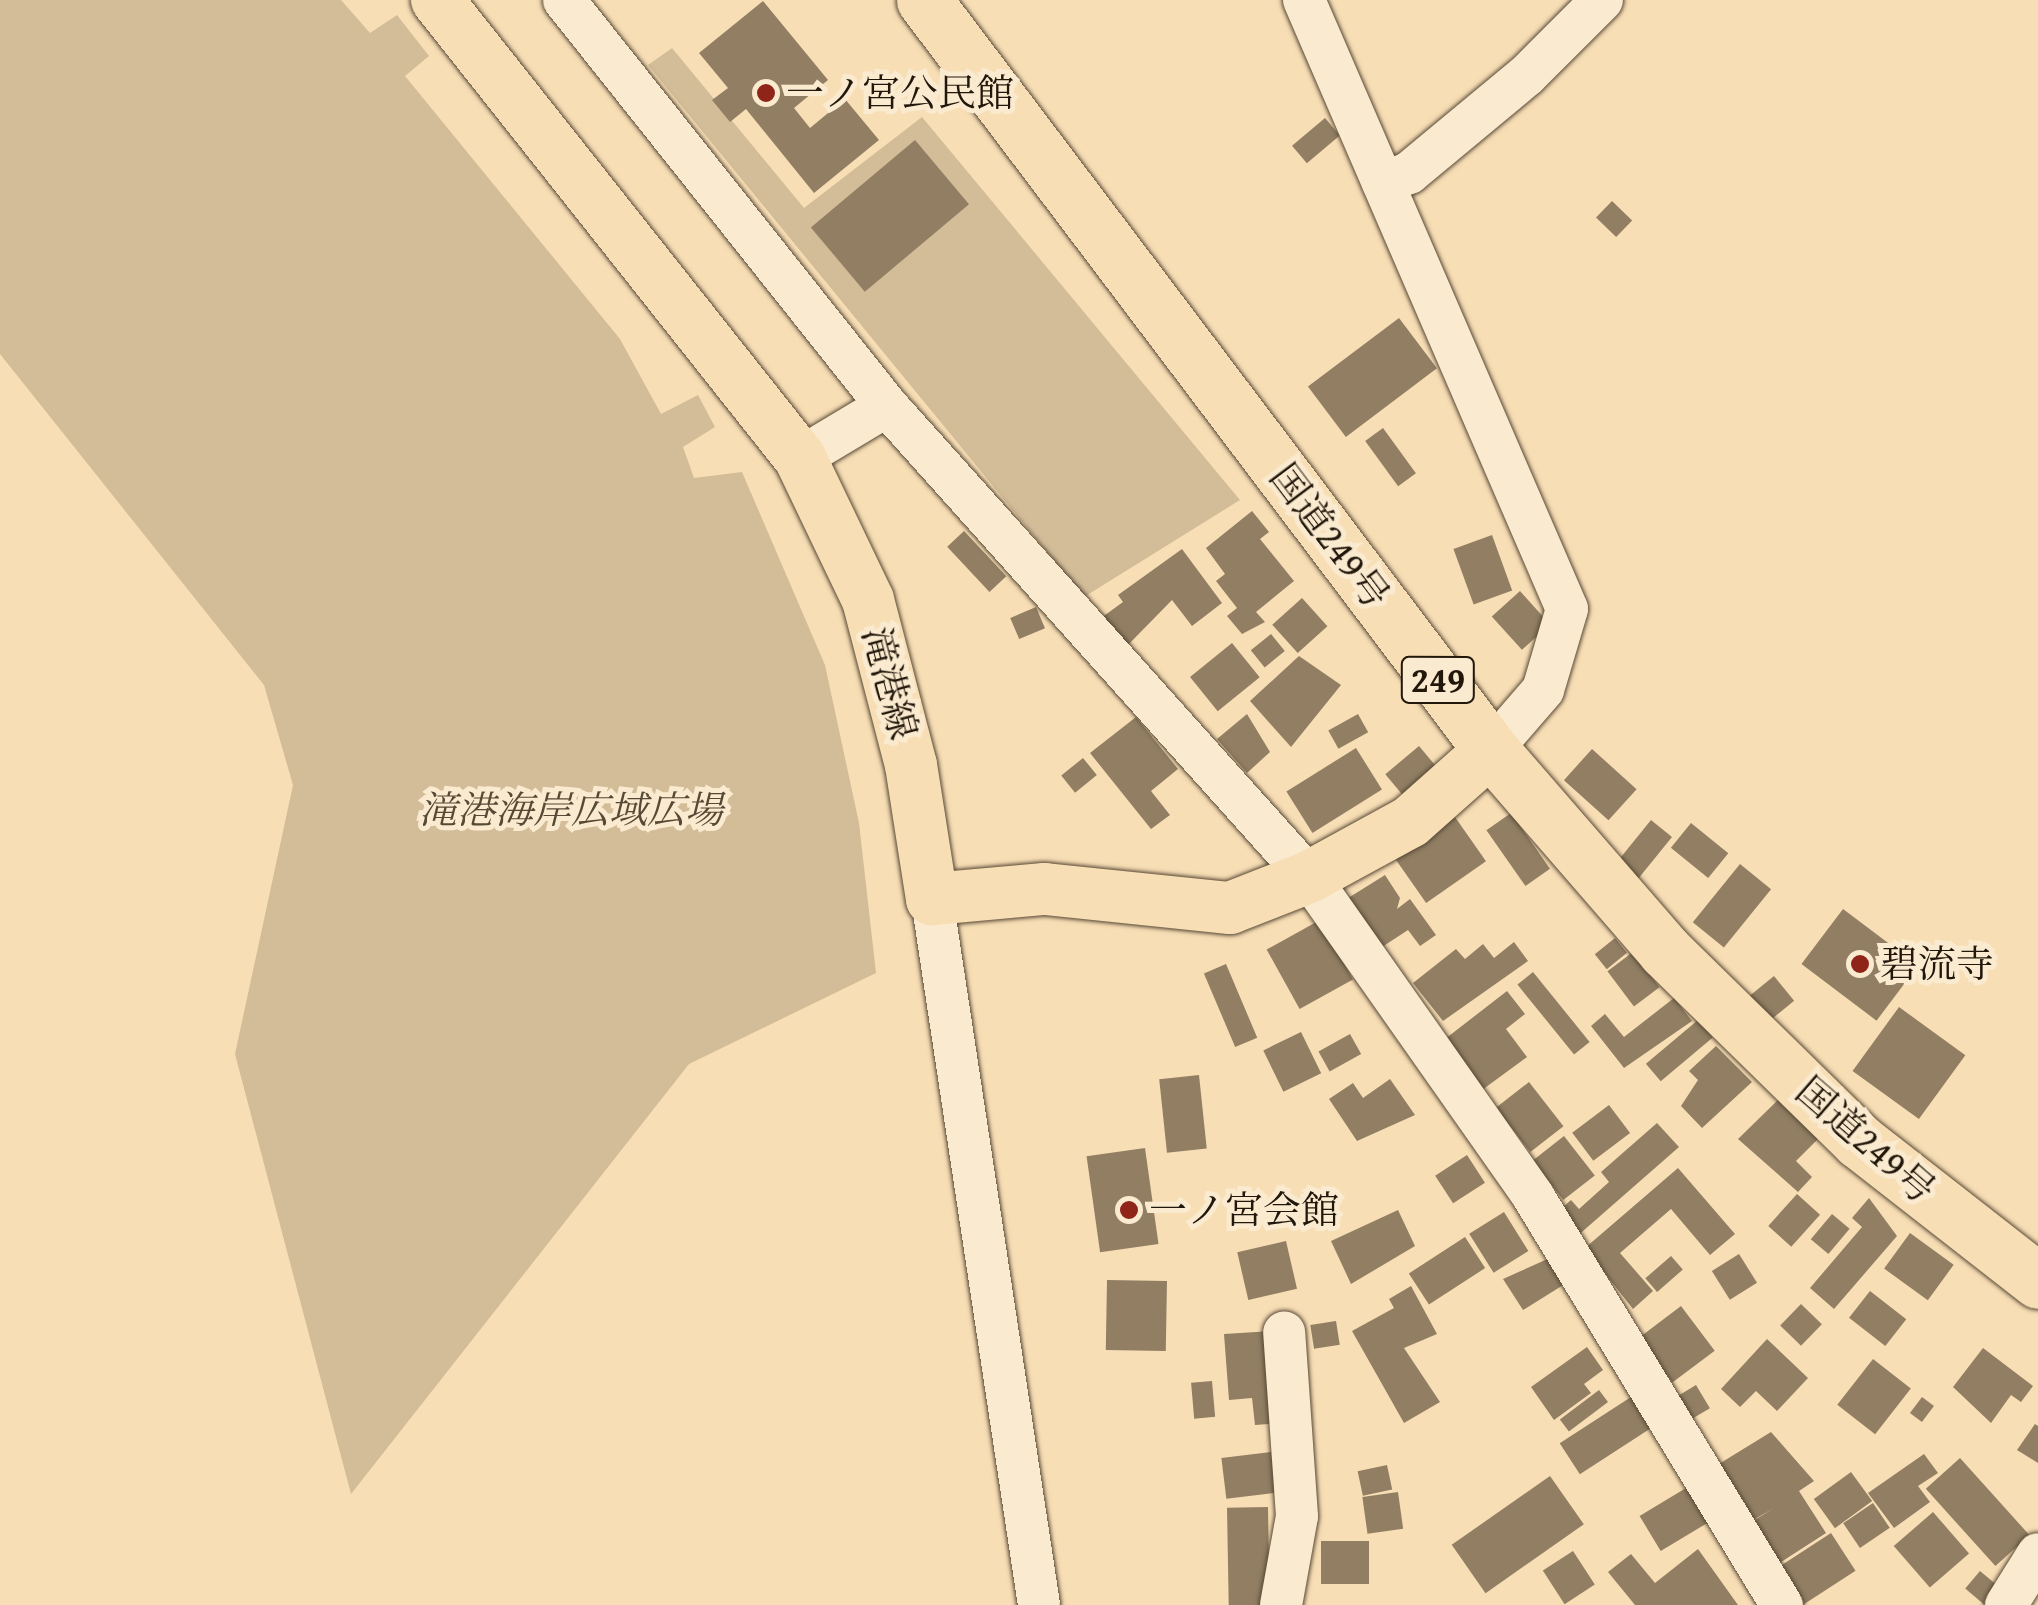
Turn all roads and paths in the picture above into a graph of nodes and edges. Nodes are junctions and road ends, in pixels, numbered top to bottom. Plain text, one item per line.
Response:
1 (436, 0) edge
2 (564, 0) edge
3 (1304, 0) edge
4 (1602, 0) edge
5 (947, 10) edge
6 (1383, 183) junction
7 (886, 406) junction
8 (800, 458) junction
9 (1491, 750) junction
10 (1309, 877) junction
11 (932, 899) junction
12 (2038, 1281) edge
13 (1284, 1332) dead end
14 (2038, 1554) edge
15 (1039, 1605) edge
16 (1281, 1605) edge
17 (1782, 1605) edge
18 (2006, 1605) edge

1 - 8 main road, 滝港線
2 - 7 street
3 - 6 street
4 - 6 street
5 - 9 highway, 国道249号 / 249
6 - 9 street
7 - 8 street
7 - 10 street
8 - 11 main road, 滝港線
9 - 10 main road
9 - 12 highway, 国道249号 / 249
10 - 11 main road
10 - 17 street
11 - 15 street
13 - 16 street
14 - 18 street

